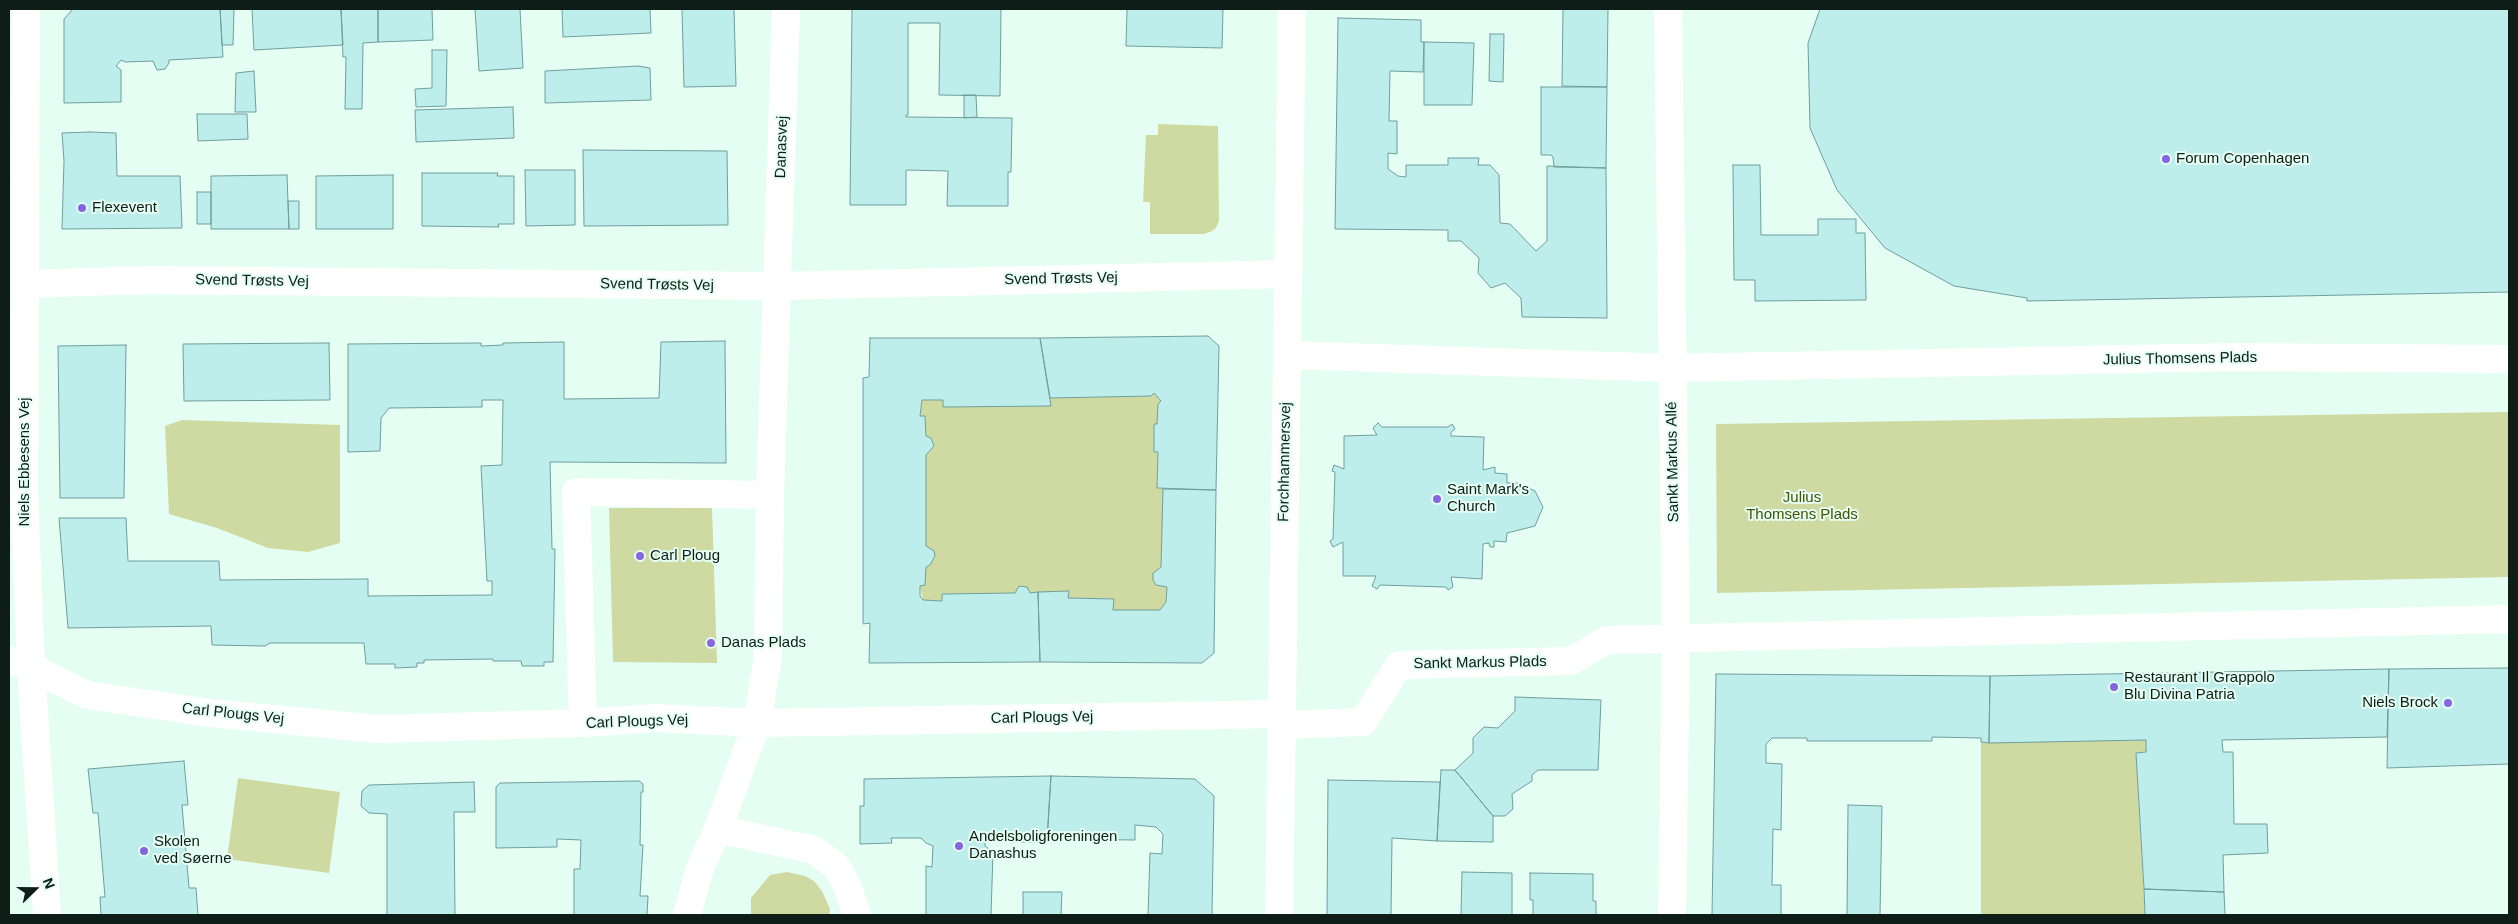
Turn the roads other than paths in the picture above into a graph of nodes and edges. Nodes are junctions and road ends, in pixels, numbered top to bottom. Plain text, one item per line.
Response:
1 (26, 9) edge
2 (786, 9) edge
3 (1292, 9) edge
4 (1668, 9) edge
5 (1288, 274) junction
6 (25, 284) junction
7 (778, 286) junction
8 (1287, 355) junction
9 (2509, 359) edge
10 (1672, 368) junction
11 (770, 495) junction
12 (2509, 619) edge
13 (1676, 638) junction
14 (20, 664) edge
15 (1282, 720) junction
16 (583, 723) junction
17 (757, 723) junction
18 (718, 829) junction
19 (47, 915) edge
20 (687, 915) edge
21 (857, 915) edge
22 (1279, 915) edge
23 (1672, 915) edge

1 - 6 street, Niels Ebbesens Vej
2 - 7 street, Danasvej
3 - 5 street, Forchhammersvej
4 - 10 street, Sankt Markus Allé
5 - 7 street, Svend Trøsts Vej
5 - 8 street, Forchhammersvej
6 - 7 street, Svend Trøsts Vej
6 - 14 street, Niels Ebbesens Vej
7 - 11 street
8 - 10 street
8 - 15 street, Forchhammersvej
9 - 10 street, Julius Thomsens Plads
10 - 13 street, Sankt Markus Allé
11 - 16 street
11 - 17 street
12 - 13 street
13 - 15 street, Sankt Markus Plads
13 - 23 street, Sankt Markus Allé
14 - 16 street, Carl Plougs Vej
14 - 19 street, Niels Ebbesens Vej
15 - 17 street, Carl Plougs Vej
15 - 22 street, Forchhammersvej
16 - 17 street, Carl Plougs Vej
17 - 18 street
18 - 20 street
18 - 21 street

